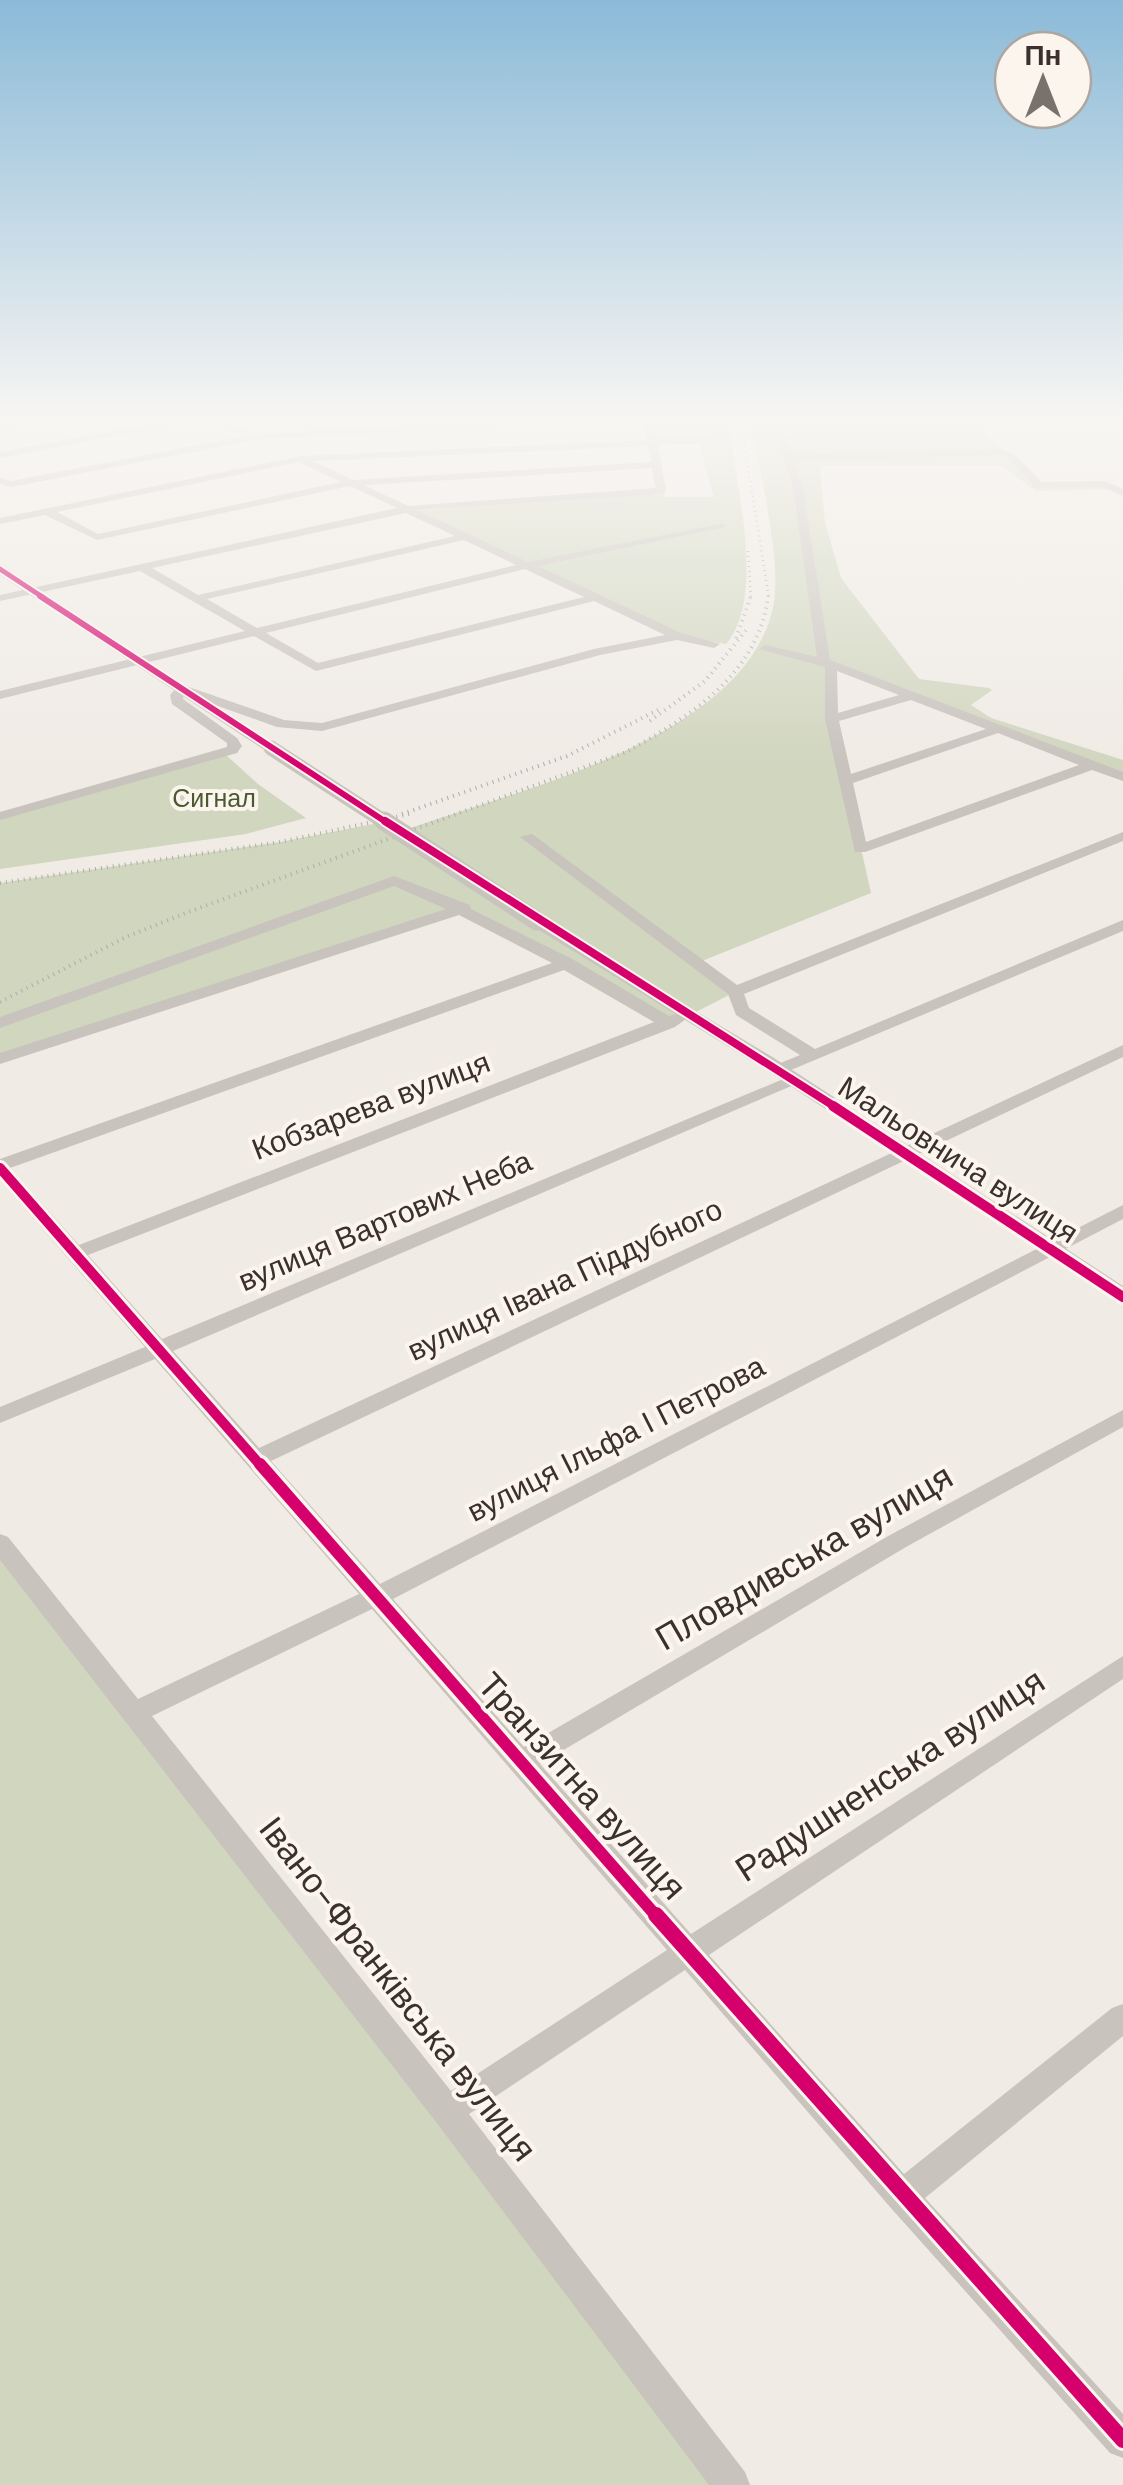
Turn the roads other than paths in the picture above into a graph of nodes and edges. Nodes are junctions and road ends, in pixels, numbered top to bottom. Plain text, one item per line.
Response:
1 (89, 533) edge
2 (116, 533) edge
3 (295, 533) edge
4 (456, 533) edge
5 (678, 533) edge
6 (805, 533) edge
7 (464, 537) junction
8 (524, 566) junction
9 (142, 567) junction
10 (0, 569) edge
11 (33, 591) junction
12 (0, 598) edge
13 (198, 598) junction
14 (594, 598) junction
15 (254, 631) junction
16 (678, 636) junction
17 (714, 644) dead end
18 (765, 649) dead end
19 (139, 660) junction
20 (827, 664) junction
21 (182, 689) junction
22 (0, 694) edge
23 (911, 696) junction
24 (832, 719) junction
25 (998, 729) junction
26 (1092, 765) junction
27 (1123, 777) edge
28 (847, 780) junction
29 (0, 816) edge
30 (1123, 836) edge
31 (527, 837) dead end
32 (464, 908) junction
33 (1123, 925) edge
34 (568, 963) junction
35 (736, 996) junction
36 (690, 1014) junction
37 (669, 1022) junction
38 (0, 1023) edge
39 (1123, 1050) edge
40 (814, 1054) junction
41 (0, 1059) edge
42 (780, 1071) junction
43 (903, 1153) junction
44 (0, 1166) edge
45 (1123, 1211) edge
46 (1049, 1250) junction
47 (73, 1254) junction
48 (1123, 1297) edge
49 (157, 1350) junction
50 (0, 1416) edge
51 (1123, 1417) edge
52 (253, 1460) junction
53 (0, 1543) edge
54 (377, 1596) junction
55 (1123, 1666) edge
56 (134, 1713) junction
57 (522, 1761) junction
58 (691, 1952) junction
59 (1123, 2018) edge
60 (447, 2112) junction
61 (902, 2196) junction
62 (1123, 2440) edge
63 (732, 2485) edge

1 - 2 street
3 - 9 street
4 - 7 street
5 - 8 street
6 - 20 street
7 - 8 street
7 - 13 street
8 - 14 street
8 - 15 street
9 - 11 street
9 - 13 street
10 - 11 street, Мальовнича вулиця
11 - 12 street
11 - 19 street, Мальовнича вулиця
13 - 15 street
14 - 15 street
14 - 16 street
15 - 19 street
16 - 17 street
16 - 21 street
18 - 20 street
19 - 21 street, Мальовнича вулиця
19 - 22 street
20 - 23 street
20 - 24 street
21 - 29 street
21 - 36 street, Мальовнича вулиця, bridge
23 - 24 street
23 - 25 street
24 - 28 street
25 - 26 street
25 - 28 street
26 - 27 street
26 - 28 street
30 - 35 street
31 - 35 street
32 - 34 street
32 - 38 street
32 - 41 street
33 - 40 street, вулиця Вартових Неба
34 - 37 street
34 - 44 street
35 - 40 street
36 - 37 street, Кобзарева вулиця
36 - 42 street, Мальовнича вулиця
37 - 47 street, Кобзарева вулиця
39 - 43 street, вулиця Івана Піддубного
40 - 42 street, вулиця Вартових Неба
42 - 43 street, Мальовнича вулиця
42 - 49 street, вулиця Вартових Неба
43 - 46 street, Мальовнича вулиця
43 - 52 street, вулиця Івана Піддубного
44 - 47 street, Транзитна вулиця
45 - 46 street, вулиця Ільфа І Петрова
46 - 48 street, Мальовнича вулиця
46 - 54 street, вулиця Ільфа І Петрова
47 - 49 street, Транзитна вулиця
49 - 50 street, вулиця Вартових Неба
49 - 52 street, Транзитна вулиця
51 - 57 street, Пловдивська вулиця
52 - 54 street, Транзитна вулиця
53 - 56 street, Івано-Франківська вулиця
54 - 56 street, вулиця Ільфа І Петрова
54 - 57 street, Транзитна вулиця
55 - 58 street, Радушненська вулиця
56 - 60 street, Івано-Франківська вулиця
57 - 58 street, Транзитна вулиця
58 - 60 street, Радушненська вулиця
58 - 61 street, Транзитна вулиця
59 - 61 street
60 - 63 street, Івано-Франківська вулиця
61 - 62 street, Транзитна вулиця

